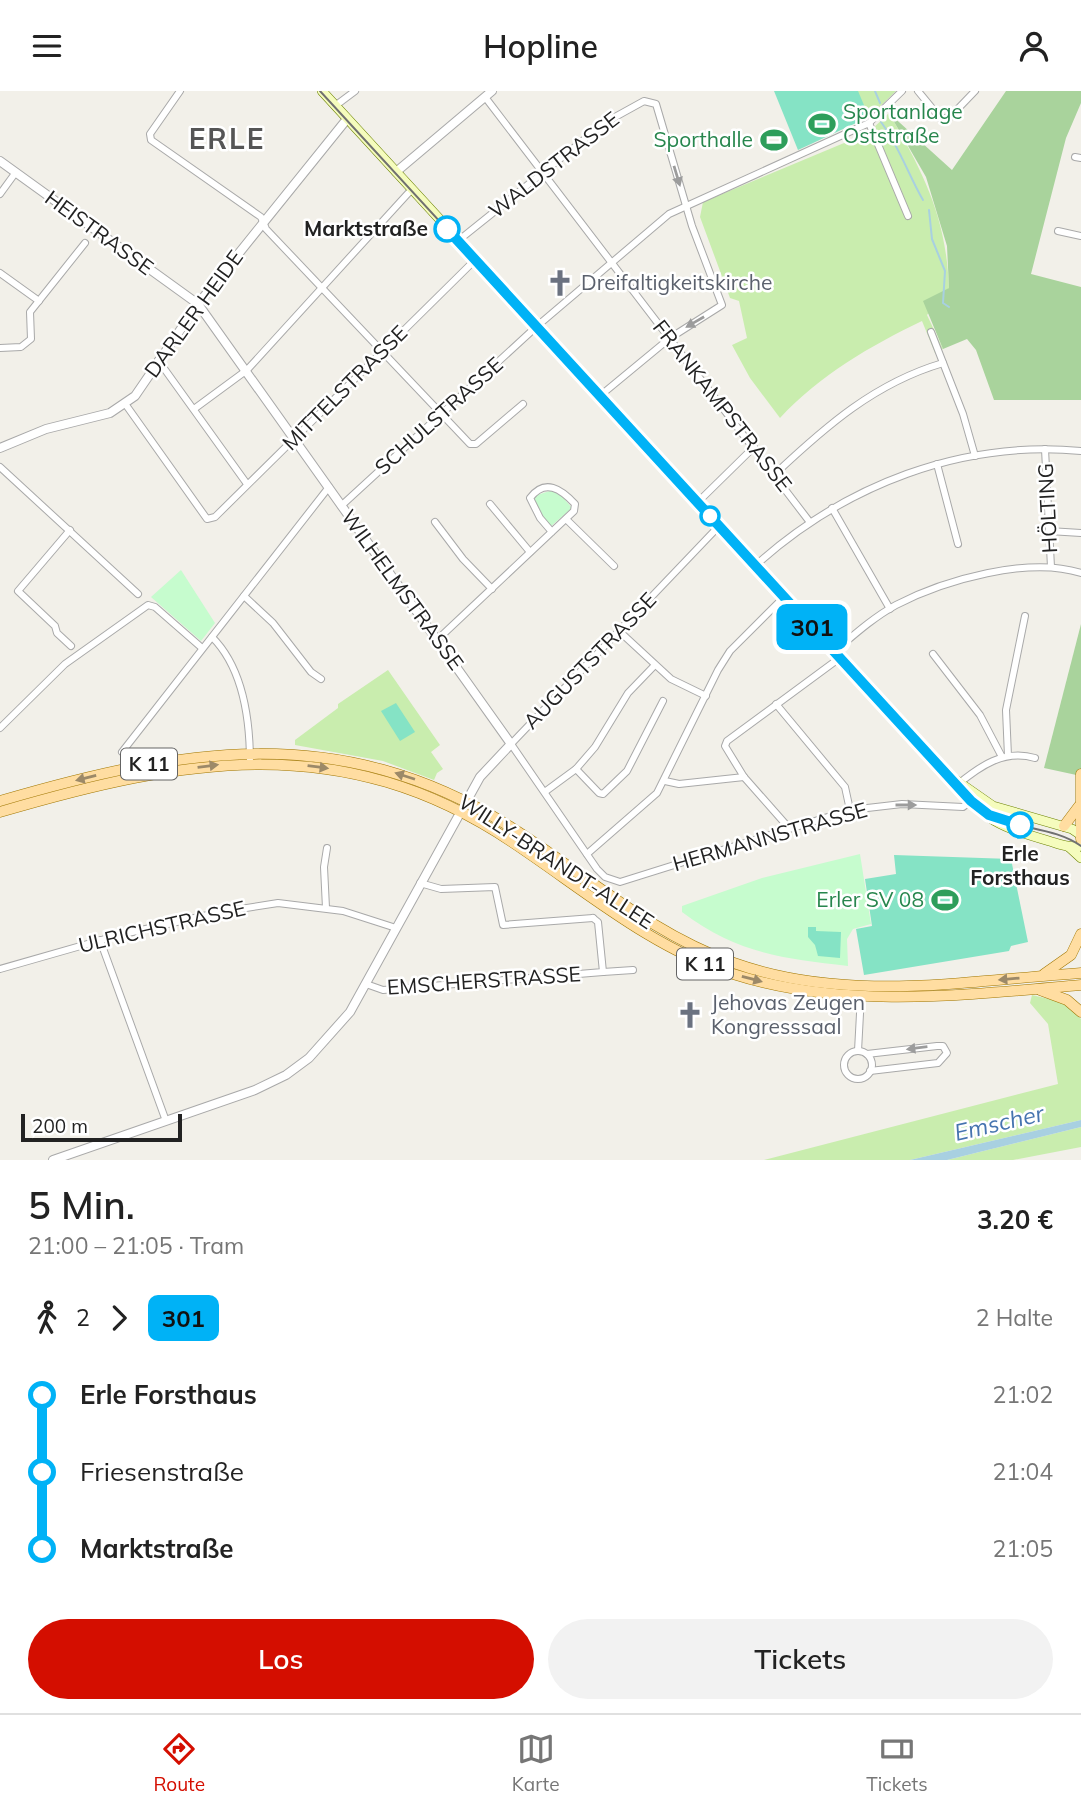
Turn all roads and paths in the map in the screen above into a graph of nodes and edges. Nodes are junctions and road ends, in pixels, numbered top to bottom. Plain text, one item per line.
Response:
1 (321, 91) edge
2 (355, 91) edge
3 (902, 91) edge
4 (918, 91) edge
5 (975, 91) edge
6 (176, 92) edge
7 (486, 93) edge
8 (335, 106) junction
9 (347, 119) junction
10 (869, 123) junction
11 (0, 161) edge
12 (542, 170) junction
13 (16, 172) junction
14 (396, 172) junction
15 (412, 189) junction
16 (0, 194) edge
17 (686, 204) junction
18 (908, 216) dead end
19 (262, 223) junction
20 (1058, 231) dead end
21 (1081, 236) edge
22 (459, 240) junction
23 (85, 243) dead end
24 (476, 259) junction
25 (612, 263) junction
26 (0, 273) edge
27 (323, 288) junction
28 (39, 301) junction
29 (198, 304) junction
30 (537, 326) junction
31 (931, 332) dead end
32 (670, 338) junction
33 (0, 348) edge
34 (383, 351) junction
35 (158, 360) junction
36 (943, 363) junction
37 (247, 370) junction
38 (601, 395) junction
39 (523, 404) dead end
40 (126, 405) junction
41 (194, 409) junction
42 (442, 414) junction
43 (294, 438) junction
44 (754, 447) junction
45 (0, 448) edge
46 (1045, 449) junction
47 (1081, 451) edge
48 (975, 456) junction
49 (937, 464) junction
50 (0, 467) edge
51 (775, 474) junction
52 (247, 484) junction
53 (329, 487) junction
54 (698, 502) junction
55 (489, 505) dead end
56 (341, 506) junction
57 (832, 507) junction
58 (566, 519) junction
59 (809, 521) junction
60 (435, 522) dead end
61 (720, 525) junction
62 (70, 530) junction
63 (1049, 531) junction
64 (552, 532) junction
65 (1081, 533) edge
66 (958, 544) dead end
67 (530, 552) junction
68 (756, 565) junction
69 (614, 566) dead end
70 (1051, 567) junction
71 (1081, 573) edge
72 (492, 589) junction
73 (138, 594) dead end
74 (244, 596) junction
75 (785, 596) junction
76 (890, 609) junction
77 (1025, 616) dead end
78 (618, 631) junction
79 (212, 637) junction
80 (437, 640) junction
81 (71, 646) dead end
82 (202, 648) junction
83 (838, 654) junction
84 (933, 655) dead end
85 (654, 666) junction
86 (321, 679) dead end
87 (706, 696) junction
88 (663, 701) dead end
89 (776, 705) junction
90 (0, 728) edge
91 (511, 744) junction
92 (122, 752) dead end
93 (1005, 757) junction
94 (250, 758) junction
95 (1035, 758) dead end
96 (576, 769) junction
97 (1081, 774) edge
98 (744, 777) junction
99 (665, 781) junction
100 (958, 784) junction
101 (546, 792) junction
102 (972, 799) junction
103 (0, 801) edge
104 (1081, 802) edge
105 (464, 806) junction
106 (850, 810) junction
107 (0, 812) edge
108 (1064, 826) junction
109 (789, 828) junction
110 (1081, 836) edge
111 (1067, 846) junction
112 (1081, 846) edge
113 (327, 848) dead end
114 (587, 854) junction
115 (1081, 858) edge
116 (605, 877) joint
117 (420, 883) junction
118 (600, 903) junction
119 (326, 908) junction
120 (612, 911) junction
121 (595, 920) junction
122 (396, 928) junction
123 (1081, 935) edge
124 (100, 940) junction
125 (0, 969) edge
126 (633, 970) dead end
127 (603, 972) junction
128 (1081, 973) edge
129 (1038, 977) junction
130 (366, 984) junction
131 (1081, 985) edge
132 (1037, 989) junction
133 (861, 992) junction
134 (1081, 1012) edge
135 (858, 1051) junction
136 (867, 1054) junction
137 (870, 1071) junction
138 (166, 1121) junction
139 (53, 1160) edge

1 - 8 main road
2 - 8 street
3 - 10 street
4 - 5 street
6 - 19 street
7 - 12 street, FRANKAMPSTRASSE
7 - 14 street
8 - 9 main road
9 - 14 main road
9 - 19 street, DARLER HEIDE
10 - 17 street, SCHULSTRASSE
10 - 18 street
11 - 13 street, HEISTRASSE
12 -> 17 street, WALDSTRASSE
12 - 22 street, WALDSTRASSE
12 - 25 street, FRANKAMPSTRASSE
13 - 16 street
13 - 29 street, HEISTRASSE
14 - 15 main road
15 - 22 main road
15 - 27 street
17 - 25 street, SCHULSTRASSE
17 -> 32 street
19 - 27 street
19 - 29 street, DARLER HEIDE
20 - 21 street
22 - 24 main road
23 - 28 street
24 - 30 main road
24 - 34 street, MITTELSTRASSE
25 - 30 street, SCHULSTRASSE
25 - 32 street, FRANKAMPSTRASSE
26 - 28 street
27 - 34 street
27 - 37 street
28 - 33 street
29 - 35 street, DARLER HEIDE
29 - 37 street, WILHELMSTRASSE
30 - 38 main road
30 - 42 street, SCHULSTRASSE
31 - 36 street
32 - 38 street
32 - 44 street, FRANKAMPSTRASSE
34 - 42 street
34 - 43 street, MITTELSTRASSE
35 - 40 street, DARLER HEIDE
35 - 41 street
36 - 48 street
36 - 51 street
37 - 41 street
37 - 43 street, WILHELMSTRASSE
38 - 54 main road
39 - 42 street
40 - 45 street
40 - 52 street, MITTELSTRASSE
41 - 52 street
42 - 56 street, SCHULSTRASSE
43 - 52 street, MITTELSTRASSE
43 - 53 street, WILHELMSTRASSE
44 - 51 street, FRANKAMPSTRASSE
44 - 54 street
46 - 47 street
46 - 48 street
46 - 63 street, HÖLTING
48 - 49 street
49 - 57 street
49 - 66 street
50 - 62 street
51 - 59 street, FRANKAMPSTRASSE
53 - 56 street, WILHELMSTRASSE
53 - 74 street
54 - 61 main road
55 - 67 street
56 - 80 street, WILHELMSTRASSE
57 - 59 street
57 - 76 street
58 - 64 street
58 - 64 street
58 - 69 street
59 - 68 street
60 - 72 street
61 - 68 main road
61 - 78 street, AUGUSTSTRASSE
62 - 73 street
62 - 81 street
63 - 65 street
63 - 70 street, HÖLTING
64 - 67 street
67 - 72 street
68 - 75 main road
70 - 71 street
70 - 76 street
72 - 80 street
74 - 79 street
74 - 86 street
75 - 83 main road
75 - 87 street
76 - 83 street
77 - 93 street
78 - 85 street
78 - 91 street, AUGUSTSTRASSE
79 - 82 street
79 - 94 street
80 - 91 street, WILHELMSTRASSE
82 - 90 street
82 - 92 street
83 - 89 street
83 - 100 main road
84 - 93 street
85 - 87 street
85 - 96 street
87 - 99 street
88 - 96 street
89 - 98 street
89 - 106 street
91 - 101 street, WILHELMSTRASSE
91 - 105 street, AUGUSTSTRASSE
93 - 95 street
93 - 100 street
94 -> 103 main road, WILLY-BRANDT-ALLEE / K 11
94 - 105 main road, WILLY-BRANDT-ALLEE / K 11
107 -> 94 main road, WILLY-BRANDT-ALLEE / K 11
96 - 101 street
97 - 104 main road
98 - 99 street
98 - 109 street
99 - 114 street
100 - 102 main road
101 - 114 street, WILHELMSTRASSE
106 -> 102 street, HERMANNSTRASSE
102 - 108 main road
102 - 111 main road
104 - 108 main road
104 - 110 main road
105 - 117 street, EMSCHERSTRASSE
105 - 118 main road, WILLY-BRANDT-ALLEE / K 11
105 - 133 main road, WILLY-BRANDT-ALLEE / K 11
106 - 109 street, HERMANNSTRASSE
108 - 110 main road
109 - 116 street, HERMANNSTRASSE
111 - 112 main road
111 - 115 main road
113 - 119 street
114 - 116 street, WILHELMSTRASSE
117 - 121 street
117 - 122 street, EMSCHERSTRASSE
118 - 120 main road, WILLY-BRANDT-ALLEE / K 11
118 - 121 street
119 - 122 street, ULRICHSTRASSE
119 - 124 street, ULRICHSTRASSE
120 - 121 street
120 -> 133 main road, WILLY-BRANDT-ALLEE / K 11
121 - 127 street, EMSCHERSTRASSE
122 - 130 street, EMSCHERSTRASSE
123 - 129 main road
124 - 125 street, ULRICHSTRASSE
124 - 138 street
126 - 127 street, EMSCHERSTRASSE
127 - 130 street, EMSCHERSTRASSE
128 - 129 main road, WILLY-BRANDT-ALLEE / K 11
129 -> 133 main road, WILLY-BRANDT-ALLEE / K 11
130 - 138 street, EMSCHERSTRASSE
131 - 132 main road, WILLY-BRANDT-ALLEE / K 11
132 - 133 main road, WILLY-BRANDT-ALLEE / K 11
132 - 134 main road
133 - 135 street
135 - 136 street
135 - 137 street
136 - 137 street
137 -> 136 street
138 - 139 street, EMSCHERSTRASSE

